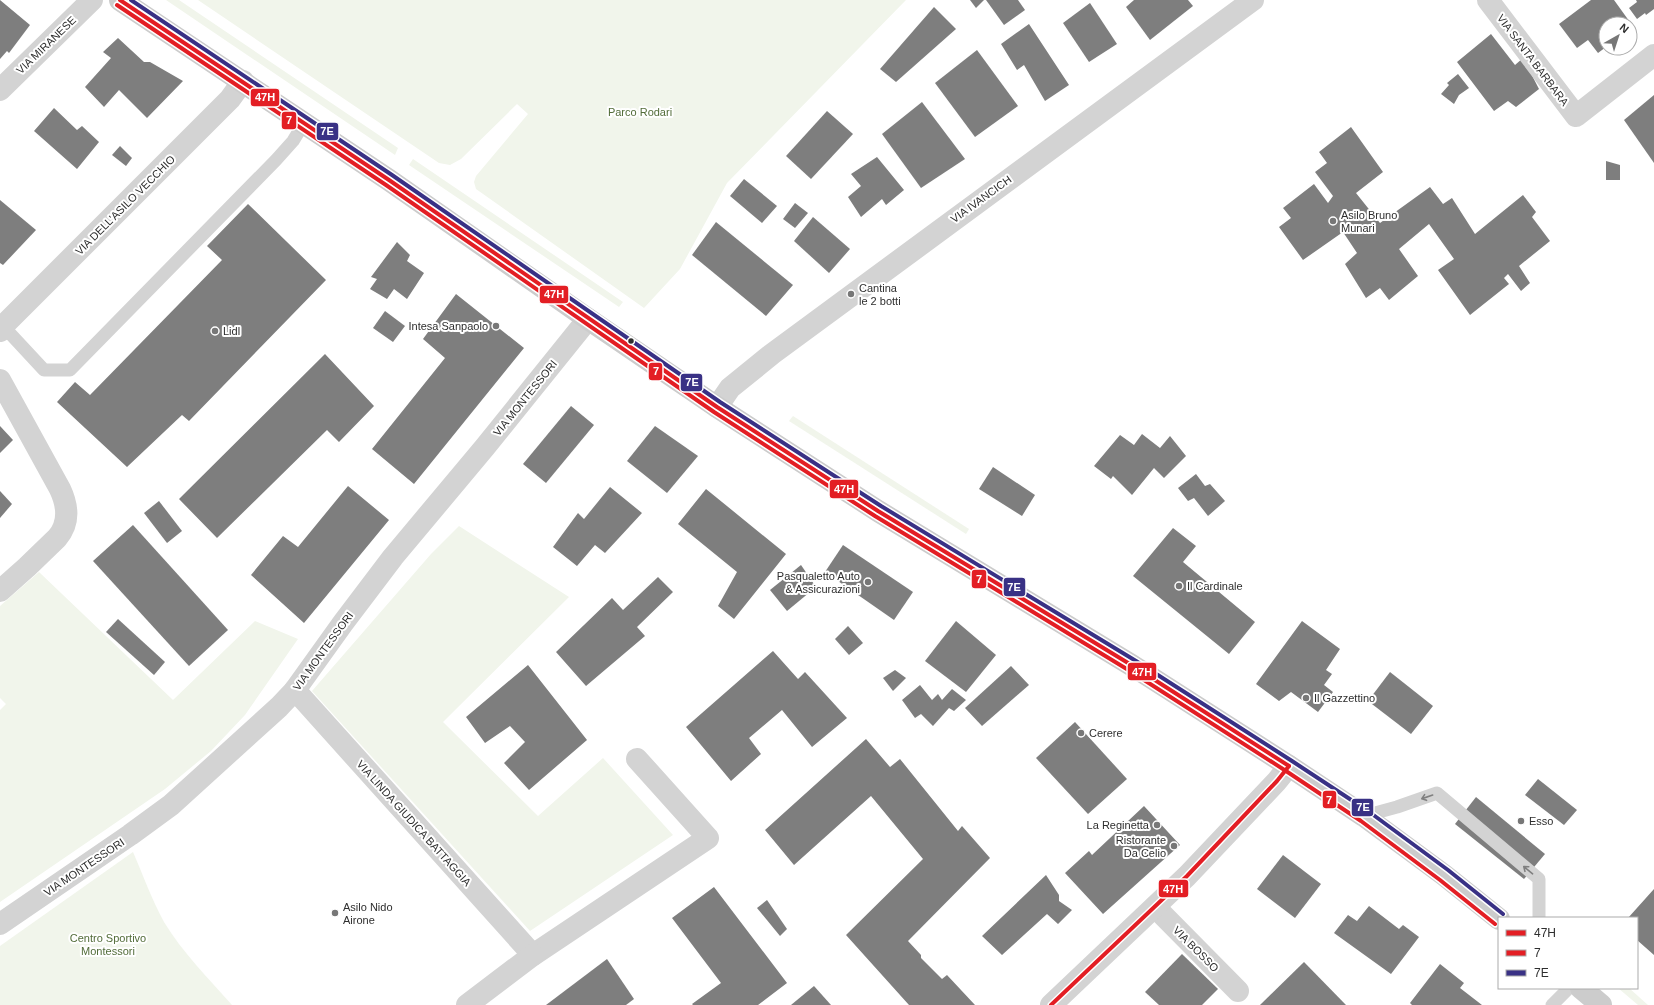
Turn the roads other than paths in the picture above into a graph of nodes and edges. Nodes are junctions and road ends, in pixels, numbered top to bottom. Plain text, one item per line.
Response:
1 (92, 0) edge
2 (120, 0) edge
3 (1253, 0) edge
4 (1488, 0) edge
5 (1654, 55) edge
6 (243, 81) junction
7 (0, 90) edge
8 (304, 123) junction
9 (588, 319) junction
10 (1, 328) edge
11 (0, 380) edge
12 (717, 407) junction
13 (0, 591) edge
14 (295, 690) junction
15 (637, 759) dead end
16 (1289, 766) junction
17 (1364, 816) junction
18 (1155, 907) junction
19 (1539, 917) edge
20 (1498, 918) edge
21 (0, 924) edge
22 (533, 955) junction
23 (1567, 989) edge
24 (1582, 989) edge
25 (1238, 991) dead end
26 (467, 1005) edge
27 (1051, 1005) edge
28 (1552, 1005) edge
29 (1601, 1005) edge

1 - 7 street, VIA MIRANESE
2 - 6 street
3 - 12 street, VIA IVANCICH
4 - 5 street, VIA SANTA BARBARA
6 - 8 street
6 - 10 street, VIA DELL'ASILO VECCHIO
8 - 9 street
8 - 10 lane
9 - 12 street
9 - 14 street, VIA MONTESSORI
11 - 13 street
12 - 16 street
14 - 21 street, VIA MONTESSORI
14 - 22 street, VIA LINDA GIUDICA BATTAGGIA
15 - 22 street
16 - 17 street
16 - 18 street
19 -> 17 lane
17 - 20 street
18 - 25 street, VIA BOSSO
18 - 27 street
22 - 26 street
23 - 28 lane
24 - 29 street

